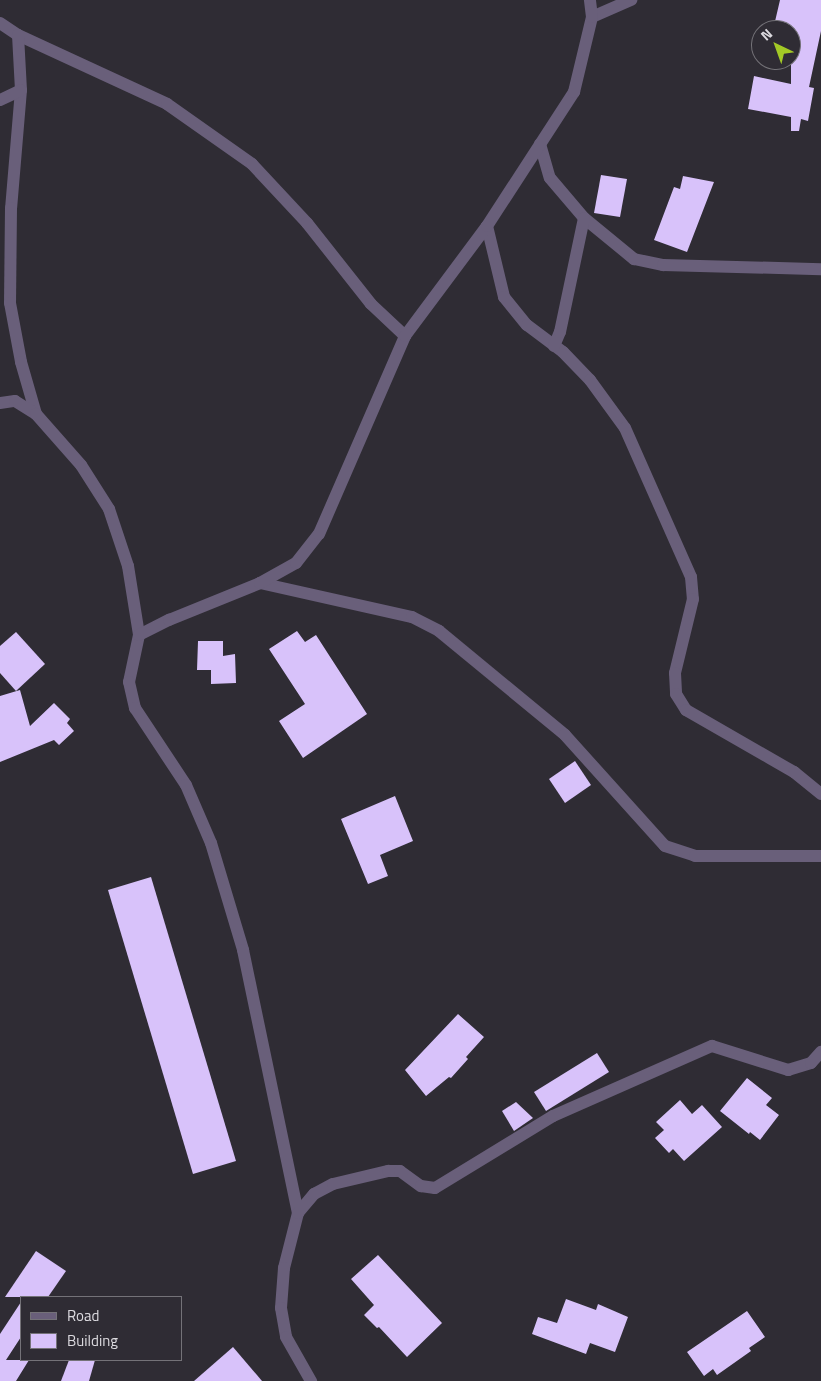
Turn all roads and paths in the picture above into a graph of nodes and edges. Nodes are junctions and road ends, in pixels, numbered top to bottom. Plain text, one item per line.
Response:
1 (590, 0) edge
2 (631, 0) edge
3 (592, 17) junction
4 (0, 22) edge
5 (18, 35) junction
6 (21, 90) junction
7 (0, 100) edge
8 (540, 144) junction
9 (584, 218) junction
10 (487, 226) junction
11 (821, 270) edge
12 (404, 336) junction
13 (554, 346) junction
14 (0, 402) edge
15 (36, 414) junction
16 (260, 583) junction
17 (138, 635) junction
18 (821, 794) edge
19 (821, 856) edge
20 (821, 1052) edge
21 (298, 1213) junction
22 (311, 1381) edge

1 - 3 street
2 - 3 street
3 - 8 street
4 - 5 street
5 - 6 street
5 - 12 street
6 - 7 street
6 - 15 street
8 - 9 street
8 - 10 street
9 - 11 street
9 - 13 street
10 - 12 street
10 - 13 street
12 - 16 street
13 - 18 street
14 - 15 street
15 - 17 street
16 - 17 street
16 - 19 street
17 - 21 street
20 - 21 street
21 - 22 street

